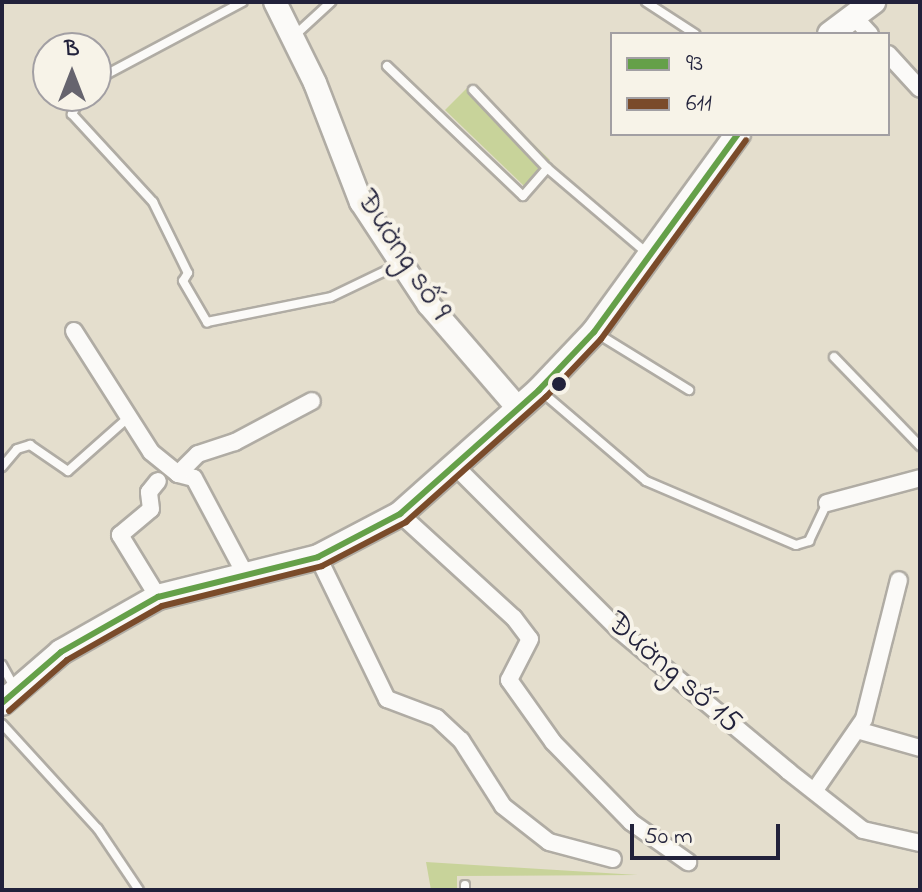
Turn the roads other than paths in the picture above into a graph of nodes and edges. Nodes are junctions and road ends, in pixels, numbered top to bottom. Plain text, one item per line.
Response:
1 (243, 2) edge
2 (275, 2) edge
3 (331, 2) edge
4 (646, 2) edge
5 (866, 18) edge
6 (692, 32) edge
7 (834, 32) edge
8 (293, 37) junction
9 (890, 56) edge
10 (387, 66) dead end
11 (112, 72) edge
12 (920, 89) edge
13 (473, 90) dead end
14 (73, 112) edge
15 (737, 136) edge
16 (547, 168) junction
17 (651, 256) junction
18 (401, 264) junction
19 (74, 331) dead end
20 (594, 332) junction
21 (834, 357) dead end
22 (539, 390) junction
23 (689, 390) dead end
24 (312, 401) dead end
25 (517, 407) junction
26 (131, 416) junction
27 (920, 446) edge
28 (453, 464) junction
29 (2, 467) edge
30 (178, 474) junction
31 (920, 478) edge
32 (158, 481) dead end
33 (827, 503) joint
34 (400, 514) junction
35 (318, 557) junction
36 (244, 572) junction
37 (899, 580) dead end
38 (158, 597) junction
39 (2, 665) edge
40 (8, 695) edge
41 (2, 724) edge
42 (857, 730) junction
43 (920, 748) edge
44 (815, 790) junction
45 (920, 843) edge
46 (613, 859) dead end
47 (688, 862) dead end
48 (139, 890) edge

1 - 11 lane
2 - 8 street, Đường số 9
3 - 8 lane
4 - 6 lane
5 - 7 main road
8 - 18 street, Đường số 9
9 - 12 street
10 - 16 lane
13 - 16 lane
14 - 18 lane
15 - 17 main road
16 - 17 lane
17 - 20 main road
18 - 25 street, Đường số 9
19 - 26 street
20 - 22 main road
20 - 23 lane
21 - 27 lane
22 - 25 main road
22 - 33 lane
24 - 30 street
25 - 28 main road
26 - 29 lane
26 - 30 street
28 - 34 main road
28 - 44 street, Đường số 15
30 - 36 street
31 - 33 street
32 - 38 street
34 - 35 main road
34 - 47 street
35 - 36 main road
35 - 46 street
36 - 38 main road
37 - 42 street
38 - 40 main road
39 - 40 lane
41 - 48 lane
42 - 43 street
42 - 44 street
44 - 45 street, Đường số 15

